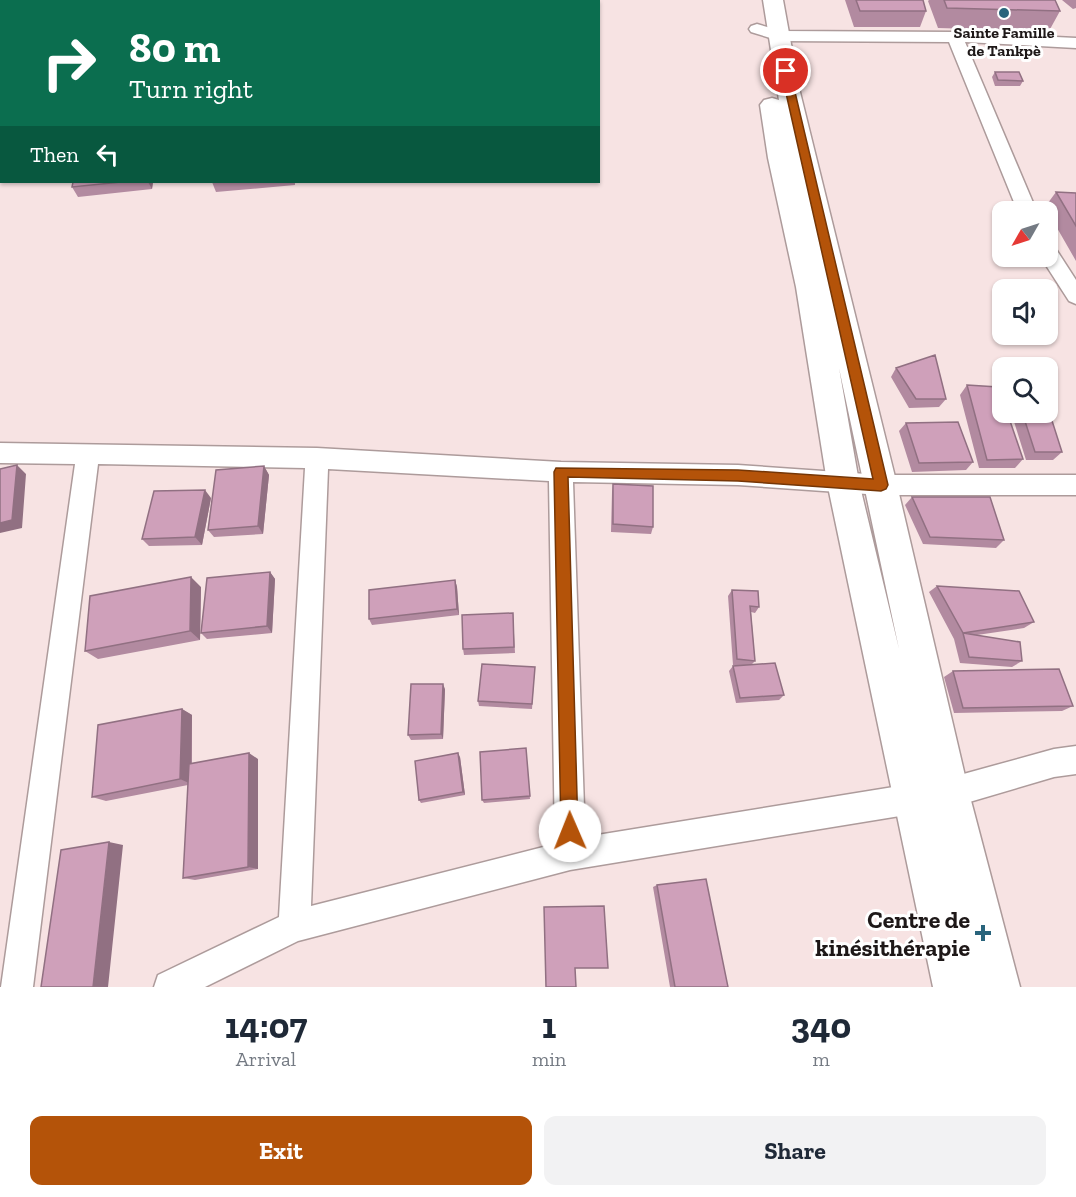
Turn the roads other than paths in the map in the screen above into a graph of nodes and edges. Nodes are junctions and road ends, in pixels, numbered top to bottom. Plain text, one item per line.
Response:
1 (773, 0) edge
2 (763, 22) edge
3 (955, 37) junction
4 (1076, 43) edge
5 (1023, 201) edge
6 (1057, 267) edge
7 (1076, 296) edge
8 (0, 453) edge
9 (88, 454) junction
10 (317, 458) junction
11 (561, 472) junction
12 (843, 482) junction
13 (881, 485) junction
14 (1076, 485) edge
15 (1076, 760) edge
16 (949, 793) junction
17 (915, 799) junction
18 (570, 855) junction
19 (294, 926) junction
20 (17, 987) edge
21 (170, 987) edge
22 (956, 987) edge
23 (998, 987) edge

1 - 2 main road
2 - 3 street
2 - 12 main road
2 - 13 main road
3 - 4 street
3 - 5 street
6 - 7 street
8 - 9 street
9 - 10 street
9 - 20 street
10 - 11 street
10 - 19 street
11 - 12 street
11 - 18 street
12 - 13 street
12 - 17 main road
13 - 14 street
13 - 16 main road
15 - 16 street
16 - 17 street
16 - 23 main road
17 - 18 street
17 - 22 main road
18 - 19 street
19 - 21 street

